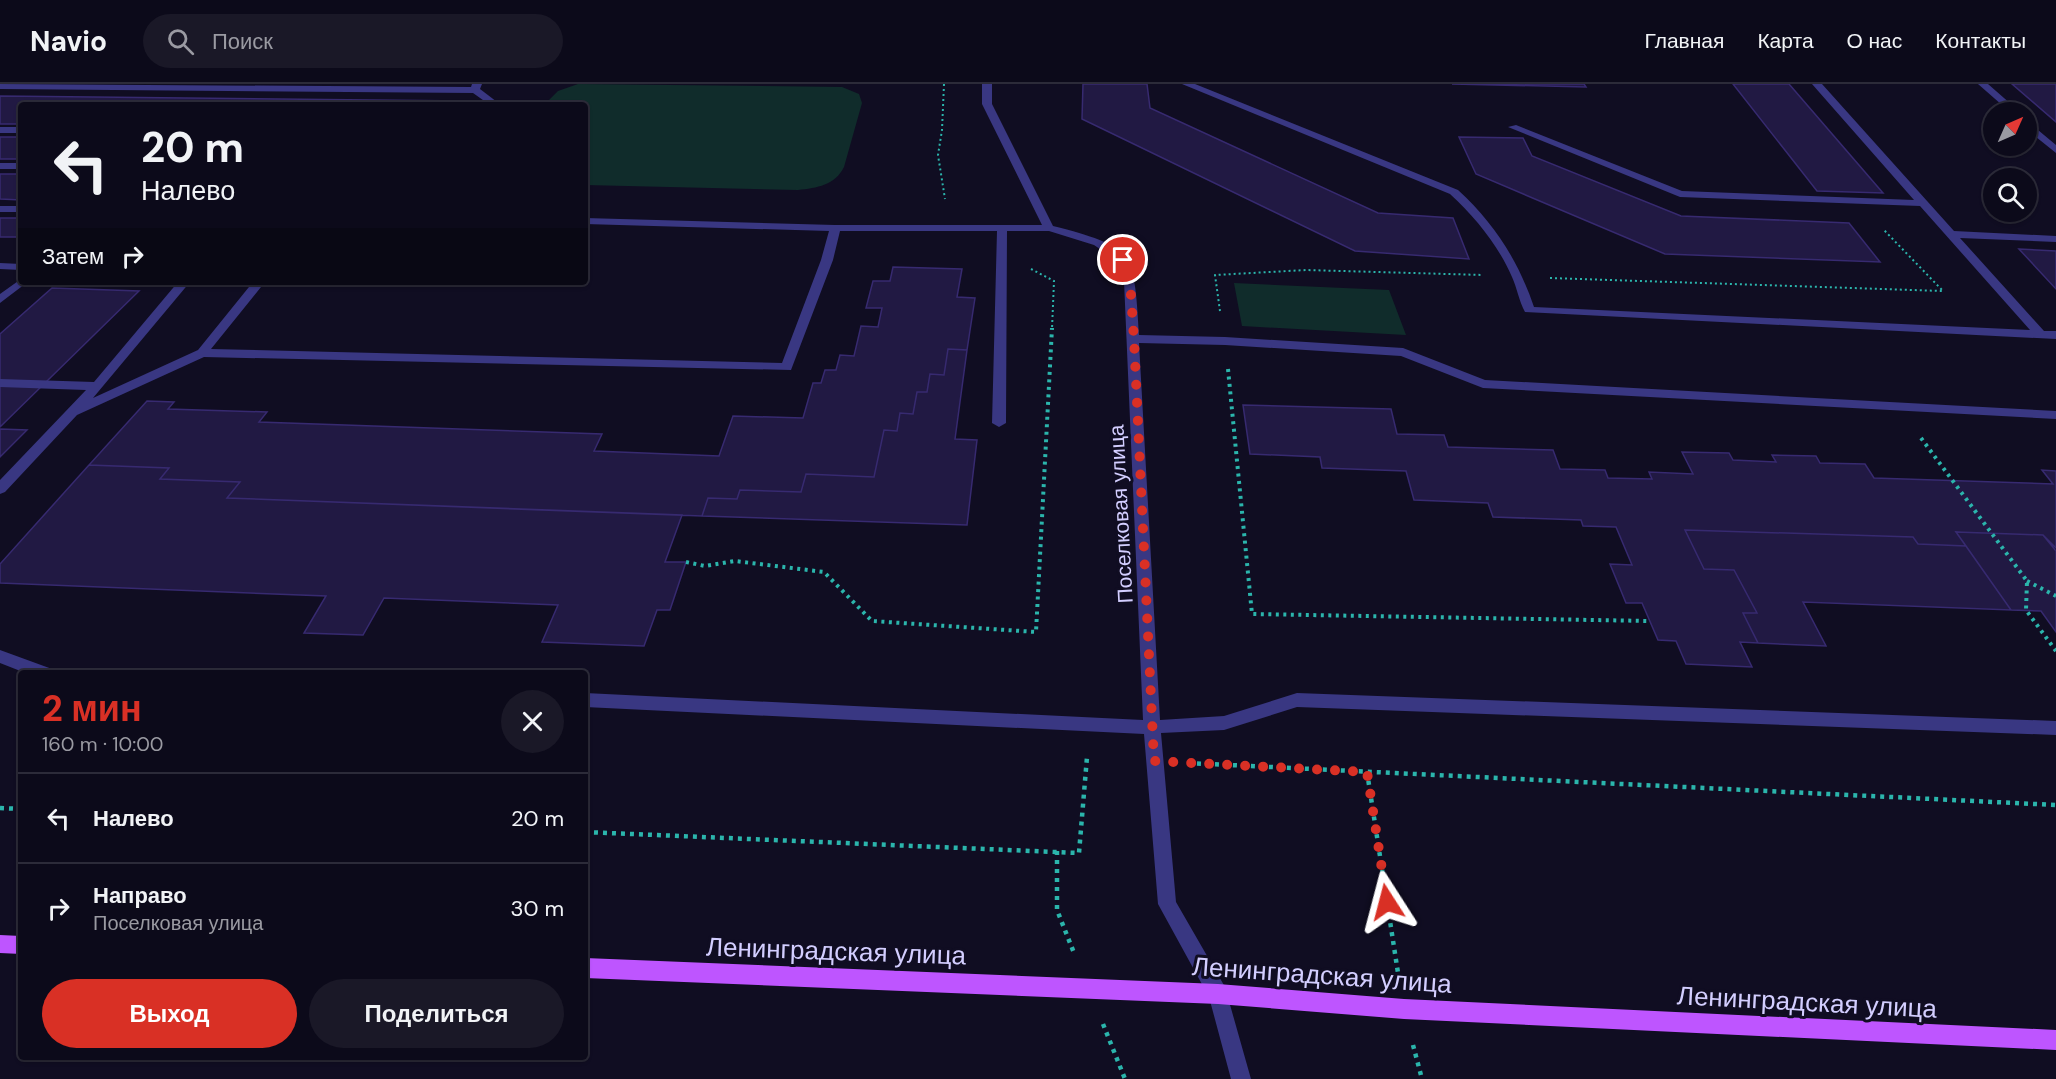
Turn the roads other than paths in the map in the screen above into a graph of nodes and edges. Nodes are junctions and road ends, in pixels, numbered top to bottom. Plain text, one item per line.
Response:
1 (987, 84) edge
2 (1187, 84) edge
3 (1817, 84) edge
4 (1983, 84) edge
5 (0, 86) edge
6 (476, 87) edge
7 (492, 102) edge
8 (2003, 102) edge
9 (1513, 127) dead end
10 (0, 130) edge
11 (18, 130) edge
12 (2037, 133) edge
13 (2056, 150) edge
14 (0, 166) edge
15 (18, 166) edge
16 (1922, 203) junction
17 (0, 209) edge
18 (18, 209) edge
19 (588, 221) edge
20 (1002, 227) junction
21 (835, 228) junction
22 (1049, 228) junction
23 (1949, 234) junction
24 (2056, 239) edge
25 (0, 266) edge
26 (18, 267) edge
27 (18, 285) edge
28 (181, 285) edge
29 (257, 285) edge
30 (0, 300) edge
31 (2040, 334) junction
32 (2056, 335) edge
33 (1134, 339) junction
34 (202, 353) junction
35 (0, 383) edge
36 (97, 386) junction
37 (73, 411) junction
38 (2056, 415) edge
39 (999, 423) dead end
40 (0, 489) edge
41 (0, 656) edge
42 (36, 670) edge
43 (588, 700) edge
44 (1152, 727) junction
45 (2056, 728) edge
46 (0, 944) edge
47 (18, 945) edge
48 (588, 968) edge
49 (1218, 994) junction
50 (2056, 1040) edge
51 (1241, 1079) edge

1 - 22 street
2 - 31 street
3 - 16 street
4 - 8 street
5 - 6 street
6 - 7 street
9 - 16 street
10 - 11 street
12 - 13 street
14 - 15 street
16 - 23 street
17 - 18 street
19 - 21 street
20 - 21 street
20 - 22 street
20 - 39 street
21 - 34 street
22 - 33 street, Поселковая улица
23 - 24 street
23 - 31 street
25 - 26 street
27 - 30 street
28 - 36 street
29 - 34 street
31 - 32 street
33 - 38 street
33 - 44 street, Поселковая улица
34 - 37 street
35 - 36 street
36 - 37 street
37 - 40 street
41 - 42 street
43 - 44 street
44 - 45 street
44 - 49 street, Поселковая улица
46 - 47 main road
48 - 49 main road, Ленинградская улица
49 - 50 main road, Ленинградская улица
49 - 51 street, Поселковая улица

